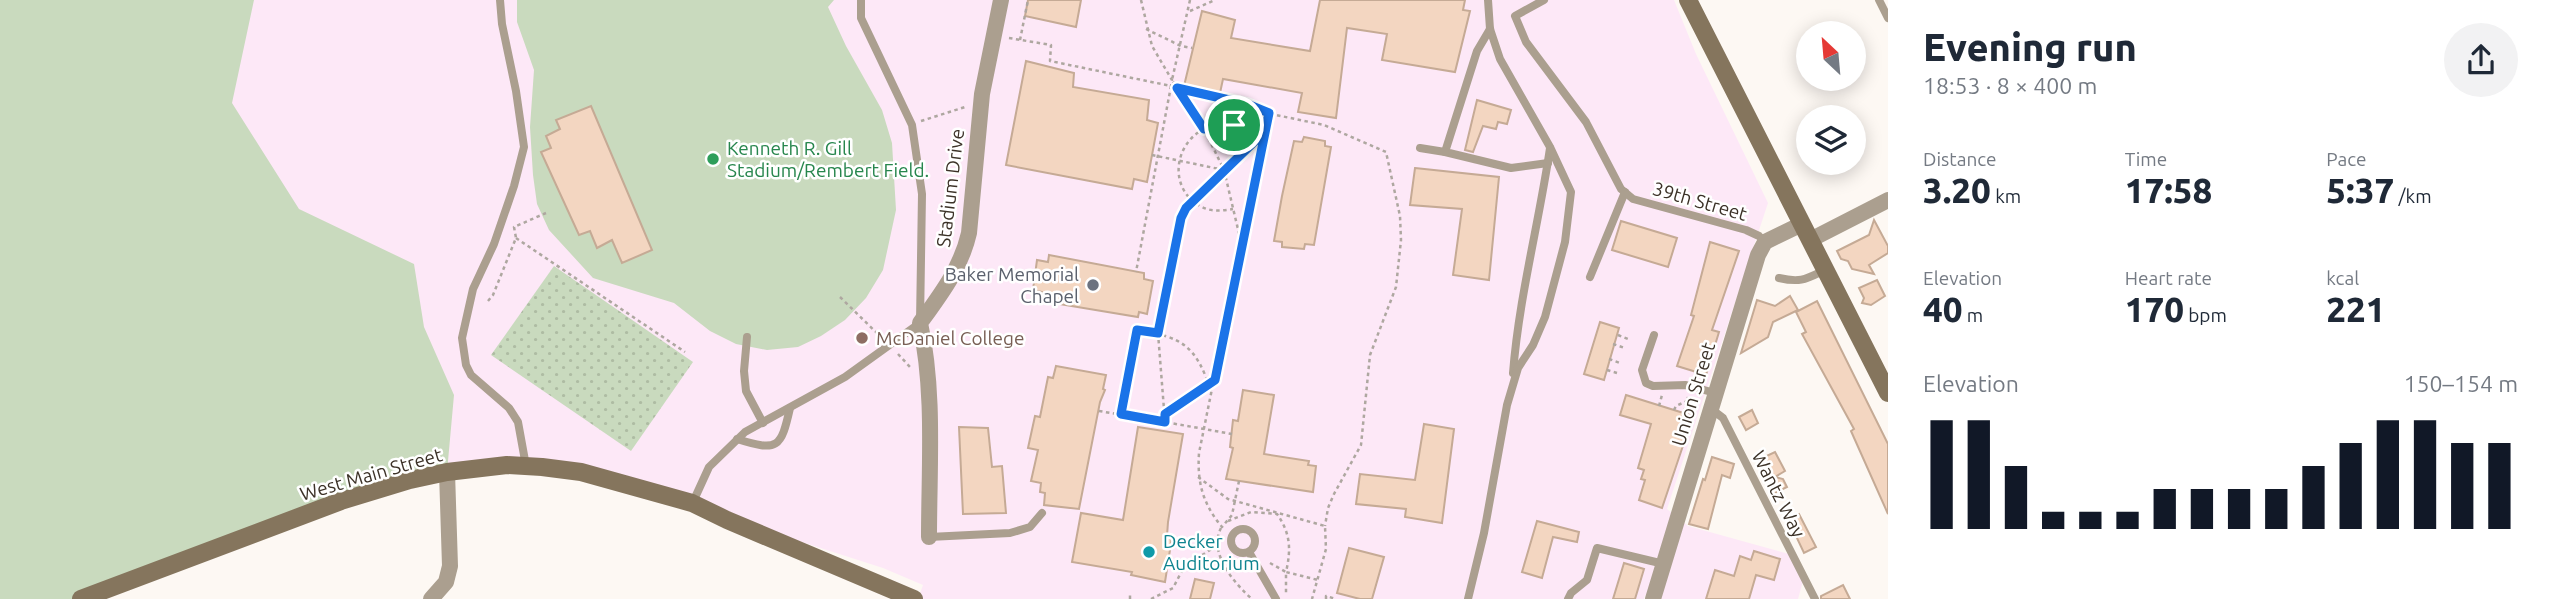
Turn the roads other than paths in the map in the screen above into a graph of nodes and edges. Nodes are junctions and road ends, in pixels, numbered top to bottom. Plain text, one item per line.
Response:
1 (500, 0) edge
2 (861, 0) edge
3 (1001, 0) edge
4 (1488, 0) edge
5 (1544, 0) edge
6 (1688, 0) edge
7 (1879, 0) edge
8 (1888, 18) edge
9 (1490, 29) junction
10 (1550, 147) junction
11 (1420, 148) dead end
12 (1445, 152) junction
13 (1548, 163) junction
14 (1625, 191) junction
15 (1888, 200) edge
16 (1806, 232) junction
17 (1765, 242) junction
18 (1825, 270) junction
19 (1590, 277) dead end
20 (1779, 278) dead end
21 (920, 323) junction
22 (1654, 335) dead end
23 (747, 337) dead end
24 (1512, 386) junction
25 (1888, 393) edge
26 (1713, 400) junction
27 (790, 408) junction
28 (763, 422) junction
29 (737, 439) junction
30 (526, 466) junction
31 (447, 472) junction
32 (692, 503) junction
33 (1042, 513) dead end
34 (929, 537) joint
35 (1249, 552) dead end
36 (1664, 564) junction
37 (82, 599) edge
38 (431, 599) edge
39 (914, 599) edge
40 (1276, 599) edge
41 (1468, 599) edge
42 (1568, 599) edge
43 (1653, 599) edge
44 (1815, 599) edge

1 - 30 lane
2 - 21 lane
3 - 21 street, Stadium Drive
4 - 9 lane
5 - 14 lane
6 - 16 street
7 - 8 lane
9 - 10 lane
9 - 12 lane
10 - 13 lane
10 - 24 lane
11 - 12 lane
12 - 13 lane
13 - 24 lane
14 - 17 lane, 39th Street
14 - 19 lane
15 - 16 street
16 - 17 street
16 - 18 street
17 - 26 street, Union Street
18 - 20 lane
18 - 25 street
21 - 27 lane
21 - 34 street
22 - 26 lane
23 - 28 lane
24 - 41 lane
26 - 36 street, Union Street
26 - 44 lane, Wantz Way
27 - 28 lane
27 - 29 lane
28 - 29 lane
29 - 32 lane
30 - 31 street, West Main Street
30 - 32 street, West Main Street
31 - 37 street, West Main Street
31 - 38 street
32 - 39 street, West Main Street
33 - 34 lane
35 - 40 lane
36 - 42 lane
36 - 43 street, Union Street

